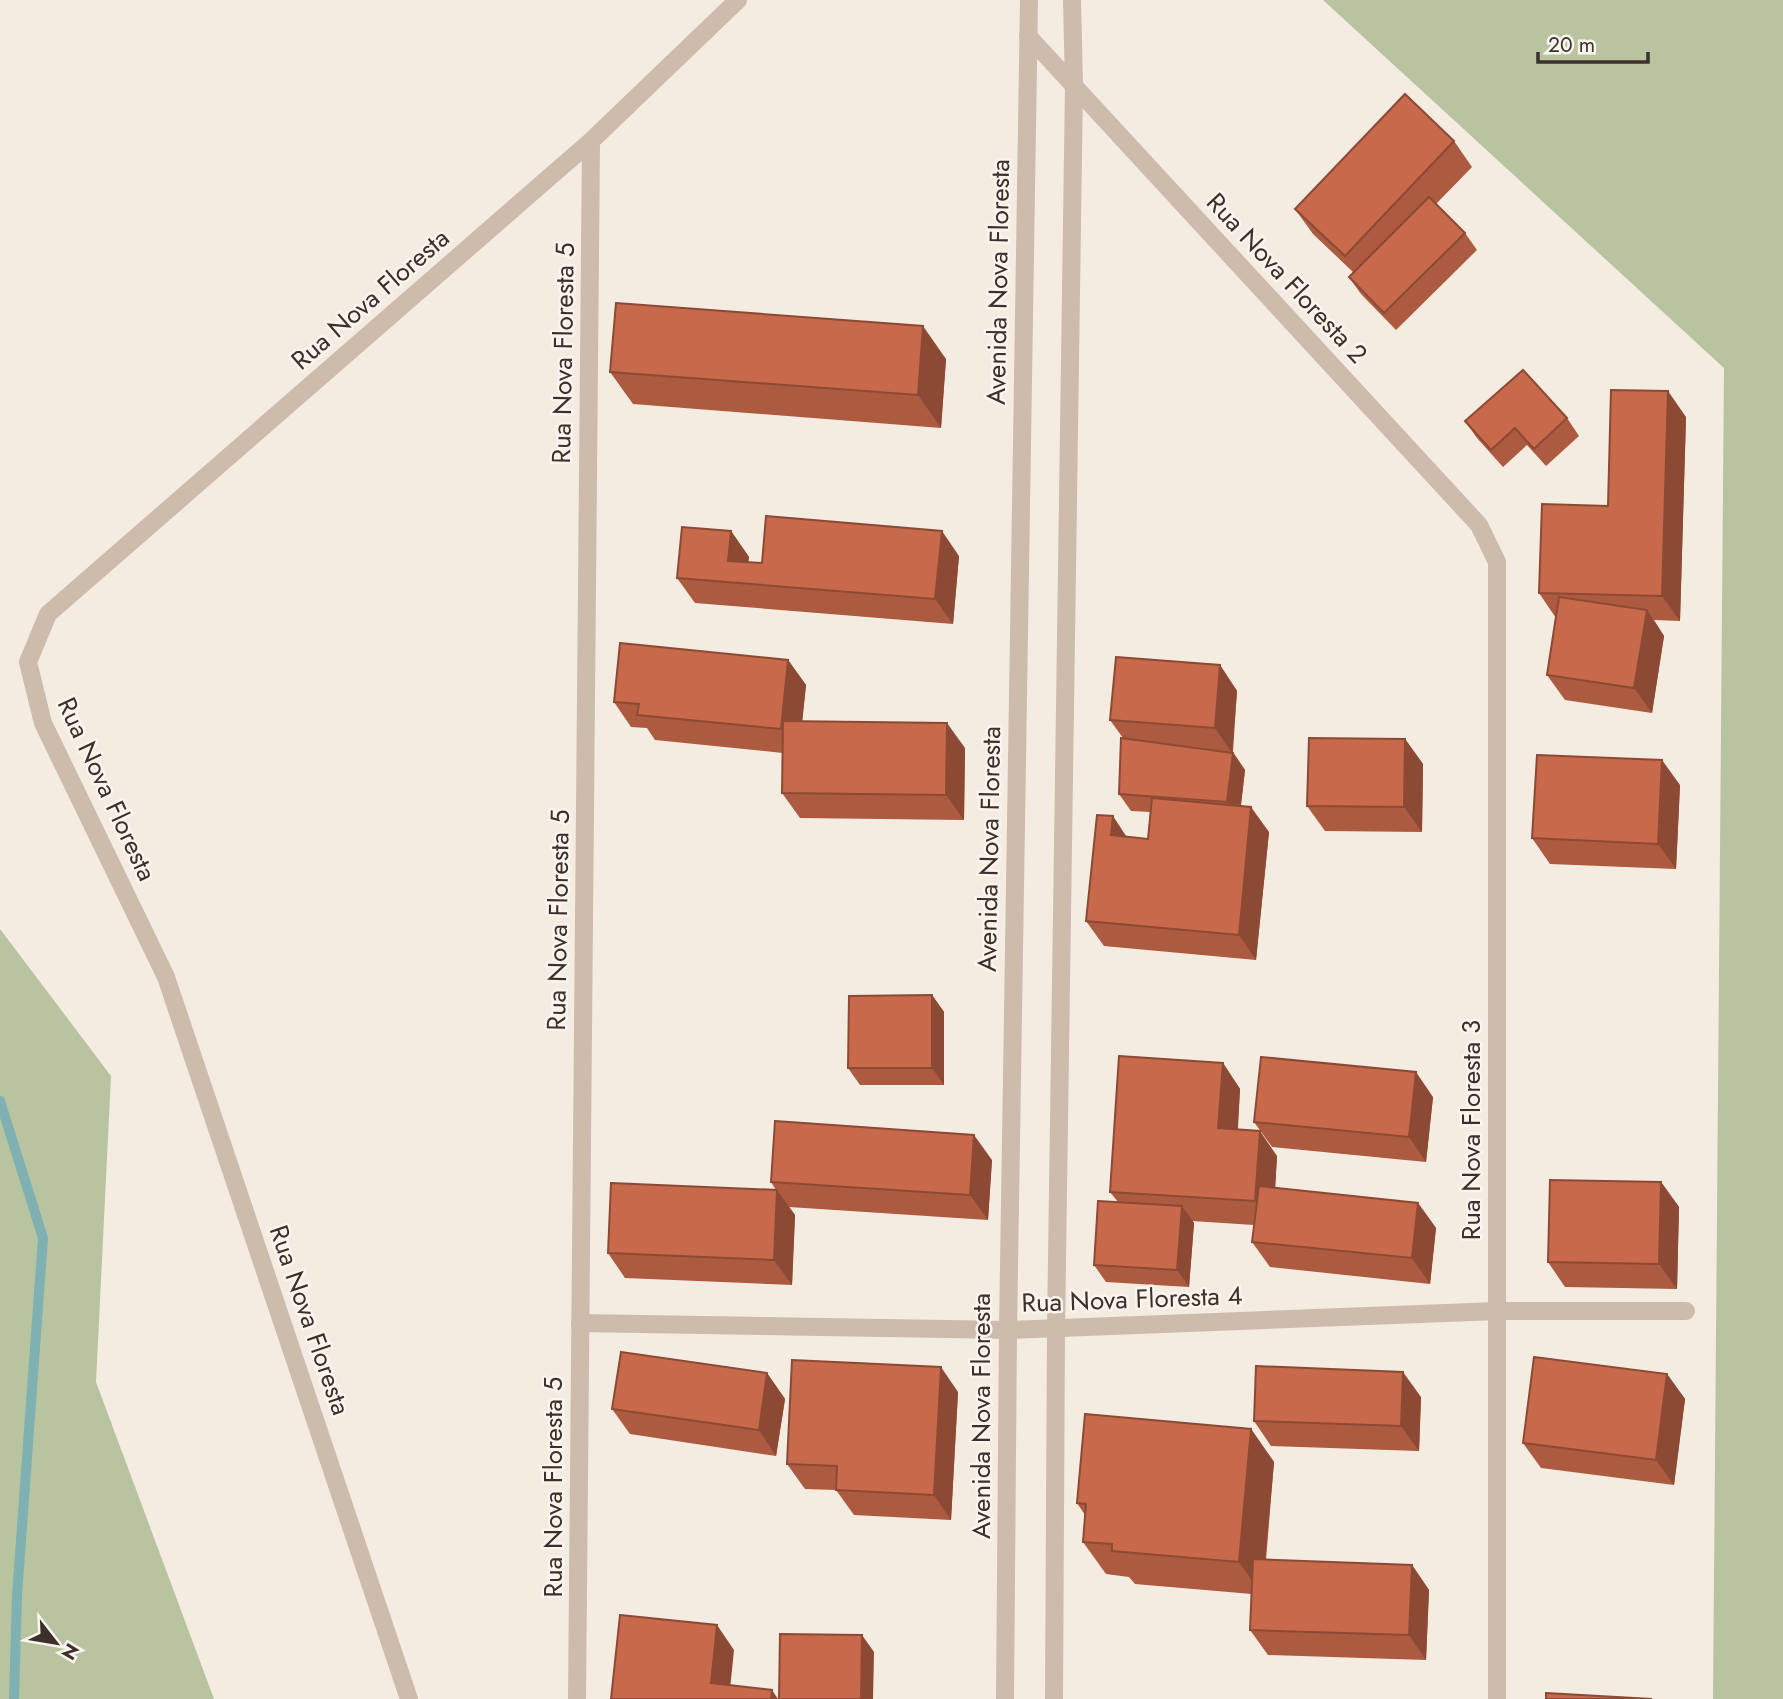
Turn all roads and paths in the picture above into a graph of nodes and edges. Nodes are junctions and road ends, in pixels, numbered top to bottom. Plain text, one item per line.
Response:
1 (738, 0) edge
2 (1028, 0) edge
3 (1072, 0) edge
4 (1028, 36) junction
5 (1074, 85) junction
6 (592, 141) junction
7 (1497, 562) joint
8 (1498, 1311) junction
9 (1686, 1311) dead end
10 (580, 1324) junction
11 (1056, 1329) junction
12 (1008, 1330) junction
13 (410, 1699) edge
14 (577, 1699) edge
15 (1005, 1699) edge
16 (1054, 1699) edge
17 (1497, 1699) edge

1 - 6 street, Rua Nova Floresta
2 - 4 street, Avenida Nova Floresta
3 - 5 street
4 - 5 street, Rua Nova Floresta 2
4 - 12 street, Avenida Nova Floresta
5 - 7 street, Rua Nova Floresta 2
5 - 11 street
6 - 10 street, Rua Nova Floresta 5
6 - 13 street, Rua Nova Floresta
7 - 8 street, Rua Nova Floresta 3
8 - 9 street, Rua Nova Floresta 4
8 - 11 street, Rua Nova Floresta 4
8 - 17 street, Rua Nova Floresta 3
10 - 12 street, Rua Nova Floresta 4
10 - 14 street, Rua Nova Floresta 5
11 - 12 street, Rua Nova Floresta 4
11 - 16 street
12 - 15 street, Avenida Nova Floresta

